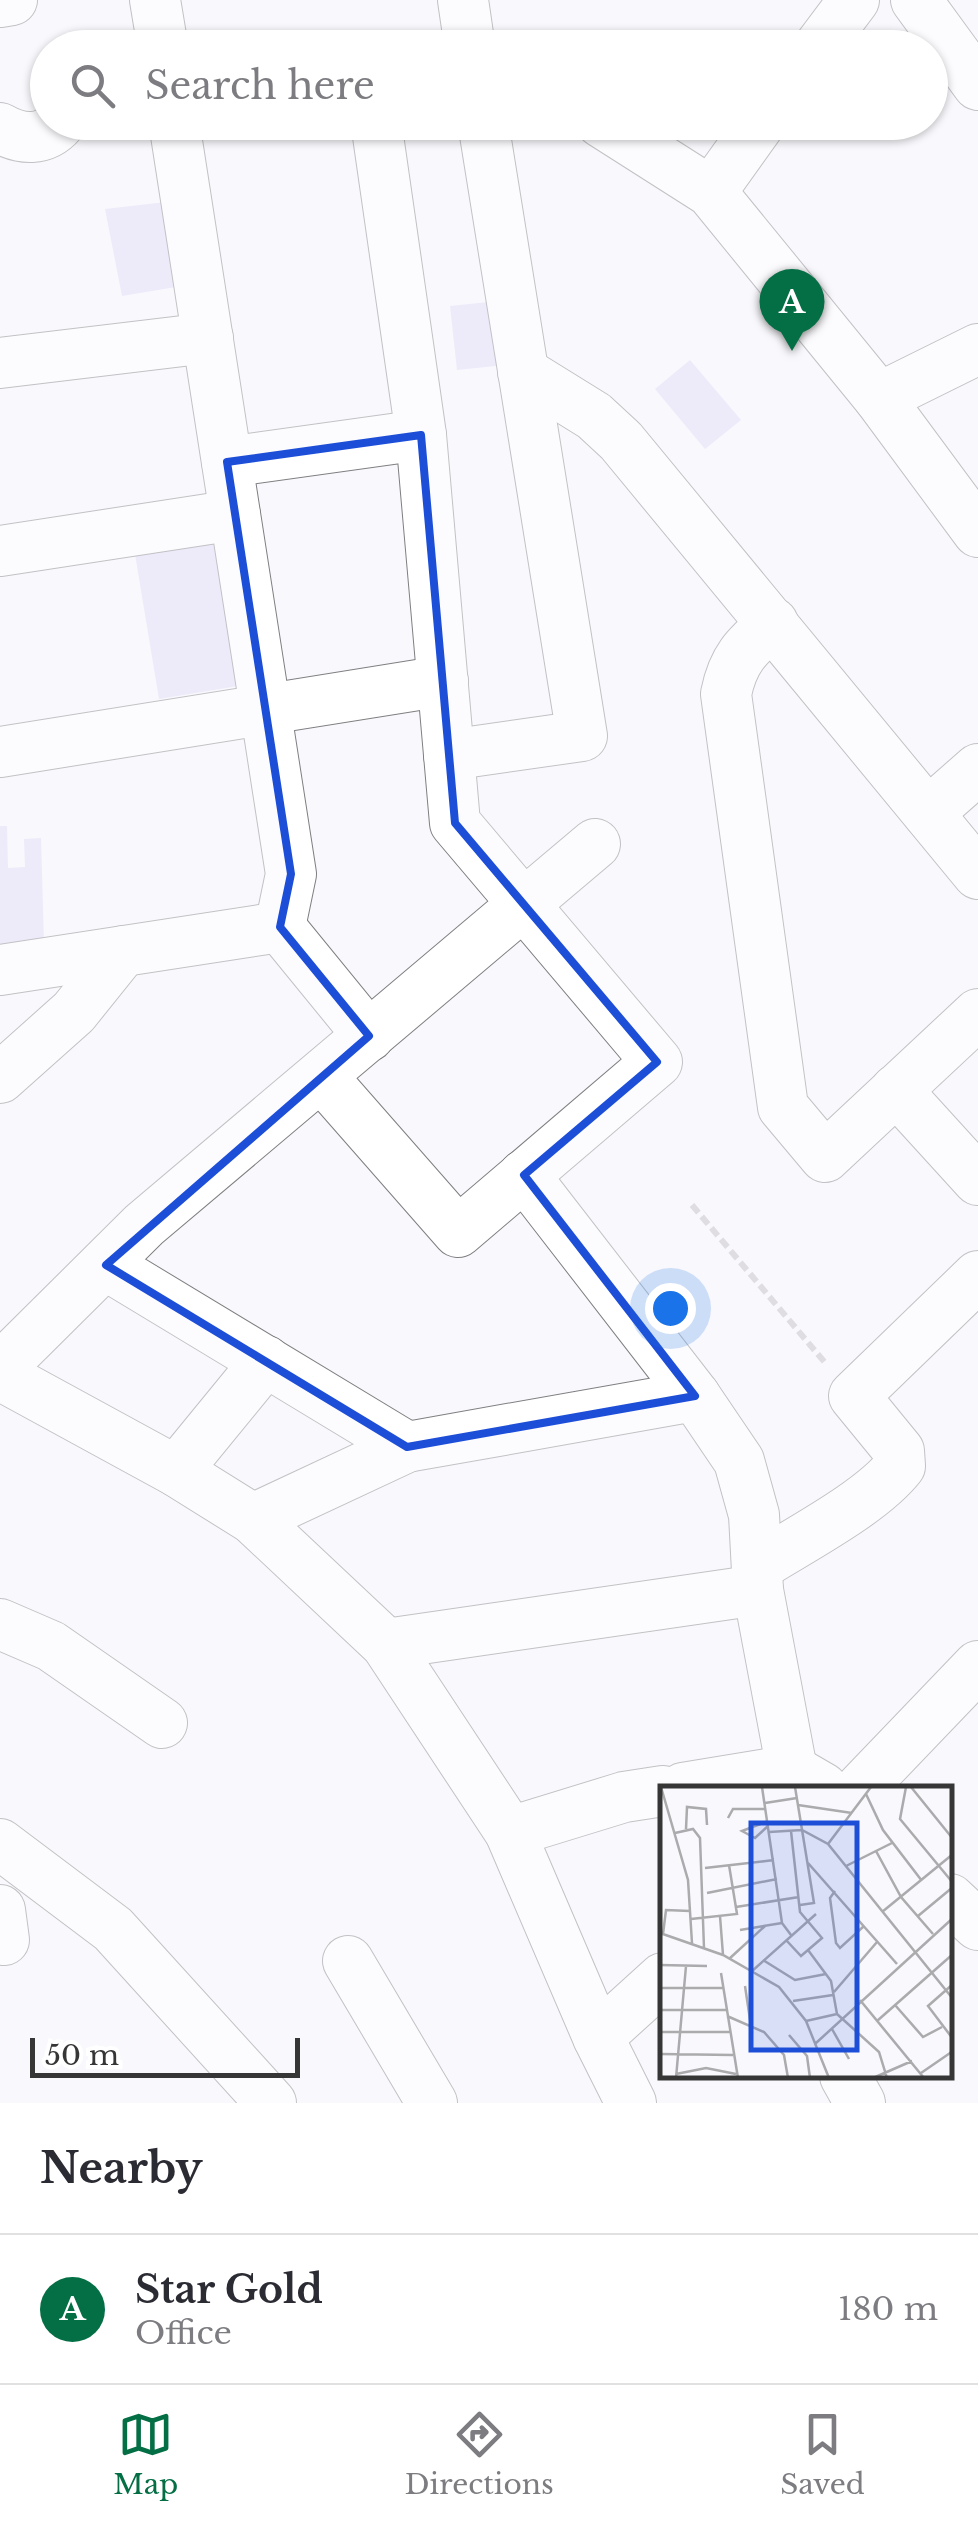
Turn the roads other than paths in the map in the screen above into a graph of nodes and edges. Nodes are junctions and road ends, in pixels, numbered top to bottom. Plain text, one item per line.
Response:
1 (12, 0) edge
2 (463, 0) edge
3 (854, 0) edge
4 (916, 0) edge
5 (0, 2) edge
6 (467, 30) edge
7 (832, 30) edge
8 (938, 30) edge
9 (948, 44) edge
10 (978, 85) edge
11 (0, 128) edge
12 (30, 137) edge
13 (177, 140) edge
14 (379, 140) edge
15 (486, 140) edge
16 (630, 140) edge
17 (748, 140) edge
18 (712, 192) junction
19 (208, 338) junction
20 (978, 349) edge
21 (0, 363) edge
22 (523, 372) junction
23 (879, 398) junction
24 (421, 435) junction
25 (227, 462) junction
26 (235, 516) junction
27 (978, 532) edge
28 (0, 551) edge
29 (773, 623) junction
30 (443, 681) junction
31 (266, 710) junction
32 (0, 752) edge
33 (449, 755) junction
34 (978, 768) edge
35 (928, 813) junction
36 (595, 844) dead end
37 (978, 874) edge
38 (524, 905) junction
39 (280, 928) junction
40 (123, 952) junction
41 (0, 970) edge
42 (978, 1014) edge
43 (369, 1036) junction
44 (322, 1076) junction
45 (0, 1078) edge
46 (896, 1090) junction
47 (524, 1175) junction
48 (978, 1180) edge
49 (106, 1265) junction
50 (978, 1276) edge
51 (266, 1361) junction
52 (0, 1371) edge
53 (695, 1396) junction
54 (407, 1447) junction
55 (176, 1471) junction
56 (253, 1518) junction
57 (758, 1578) junction
58 (0, 1624) edge
59 (386, 1644) junction
60 (978, 1666) edge
61 (162, 1723) dead end
62 (807, 1779) edge
63 (711, 1786) edge
64 (862, 1786) edge
65 (660, 1791) edge
66 (510, 1832) junction
67 (0, 1844) edge
68 (953, 1902) edge
69 (978, 1925) edge
70 (348, 1960) dead end
71 (660, 1981) edge
72 (598, 2037) junction
73 (846, 2078) edge
74 (271, 2103) edge
75 (432, 2103) edge
76 (631, 2103) edge
77 (860, 2103) edge

1 - 5 street
2 - 6 street
3 - 7 street
4 - 8 street
9 - 10 street
11 - 12 street
13 - 19 street
14 - 24 street
15 - 22 street
16 - 18 street
17 - 18 street
18 - 23 street
19 - 21 street
19 - 25 street
20 - 23 street
22 - 29 street
22 - 33 street
23 - 27 street
24 - 25 street
24 - 30 street
25 - 26 street
26 - 28 street
26 - 31 street
29 - 35 street
29 - 46 street
30 - 31 street
30 - 33 street
31 - 32 street
31 - 39 street
33 - 38 street
34 - 35 street
35 - 37 street
36 - 38 street
38 - 43 street
38 - 47 street
39 - 40 street
39 - 43 street
40 - 41 street
40 - 45 street
42 - 46 street
43 - 44 street
44 - 47 street
44 - 49 street
46 - 48 street
47 - 53 street
49 - 51 street
49 - 52 street
50 - 57 street
51 - 54 street
51 - 55 street
52 - 55 street
53 - 54 street
53 - 57 street
54 - 56 street
55 - 56 street
56 - 59 street
57 - 59 street
57 - 62 street
58 - 61 street
59 - 66 street
60 - 64 street
62 - 63 street
65 - 66 street
66 - 72 street
67 - 74 street
68 - 69 street
70 - 75 street
71 - 72 street
72 - 76 street
73 - 77 street

